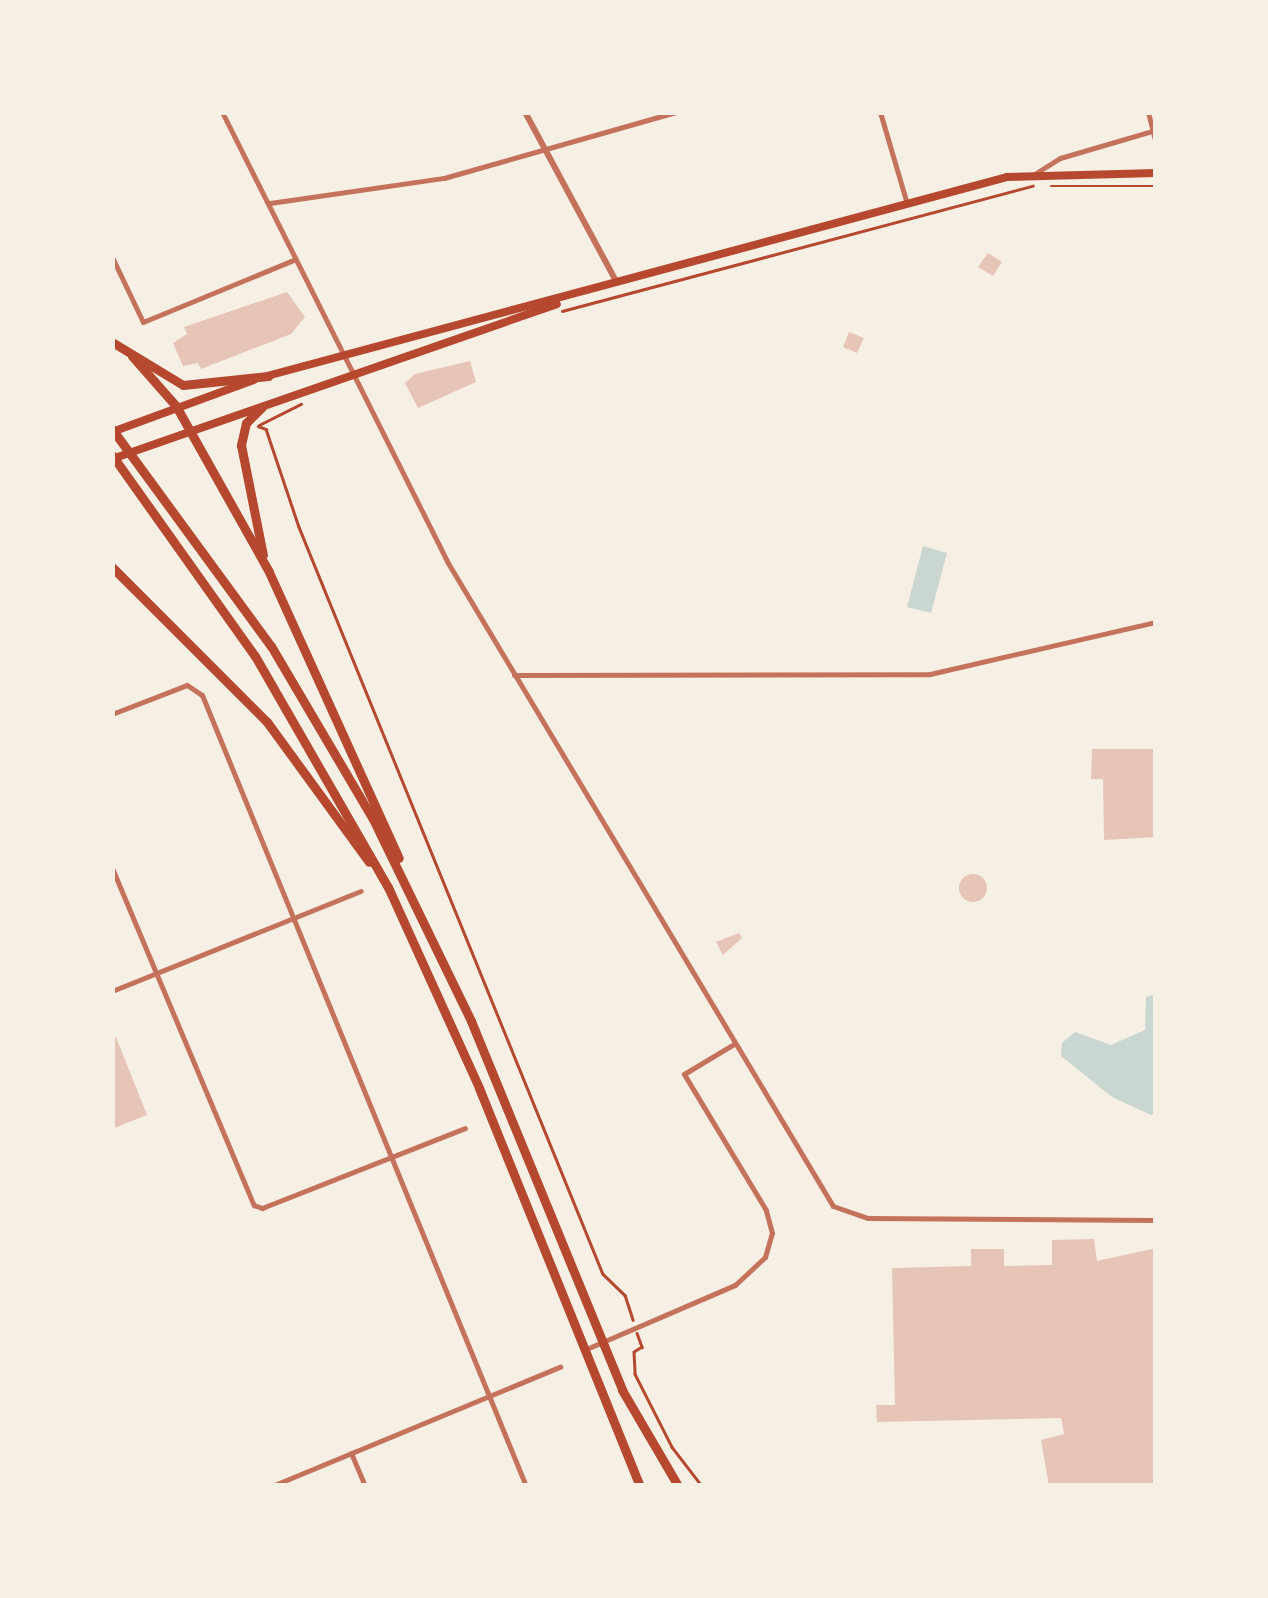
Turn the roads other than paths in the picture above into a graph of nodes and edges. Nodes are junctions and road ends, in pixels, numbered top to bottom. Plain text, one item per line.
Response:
1 (222, 112) edge
2 (525, 112) edge
3 (676, 112) edge
4 (880, 112) edge
5 (1148, 112) edge
6 (1154, 131) edge
7 (1156, 144) edge
8 (546, 150) junction
9 (1036, 173) junction
10 (1156, 173) edge
11 (268, 203) junction
12 (907, 204) junction
13 (112, 256) edge
14 (296, 259) junction
15 (617, 282) junction
16 (112, 342) edge
17 (343, 355) junction
18 (132, 356) junction
19 (353, 374) junction
20 (269, 376) junction
21 (176, 406) junction
22 (262, 406) junction
23 (112, 430) edge
24 (189, 431) junction
25 (112, 457) edge
26 (113, 567) edge
27 (269, 572) junction
28 (1156, 622) edge
29 (514, 675) junction
30 (112, 714) edge
31 (112, 868) edge
32 (407, 884) junction
33 (388, 887) junction
34 (361, 890) dead end
35 (297, 919) junction
36 (155, 974) junction
37 (112, 991) edge
38 (734, 1044) junction
39 (465, 1128) dead end
40 (394, 1157) junction
41 (1156, 1220) edge
42 (602, 1342) junction
43 (584, 1350) junction
44 (560, 1367) dead end
45 (491, 1398) junction
46 (351, 1454) junction
47 (272, 1486) edge
48 (364, 1486) edge
49 (526, 1486) edge
50 (640, 1486) edge
51 (678, 1486) edge

1 - 11 street
2 - 8 street
3 - 8 street
4 - 12 street
5 - 6 street
6 - 7 street
6 - 9 street
8 - 11 street
8 - 15 street
9 - 10 main road
9 - 12 main road
11 - 14 street
12 - 15 main road
13 - 14 street
14 - 17 street
15 - 17 main road
15 - 19 main road
16 - 18 main road
17 - 19 street
17 - 20 main road
18 - 20 main road
18 - 21 main road
19 - 22 main road
19 - 29 street
20 - 21 main road
21 - 23 main road
21 - 24 main road
22 - 24 main road
22 - 27 main road
23 - 32 main road
24 - 25 main road
24 - 27 main road
25 - 33 main road
26 - 33 main road
27 - 32 main road
28 - 29 street
29 - 38 street
30 - 35 street
31 - 36 street
32 - 42 main road
33 - 43 main road
34 - 35 street
35 - 36 street
35 - 40 street
36 - 37 street
36 - 40 street
38 - 41 street
38 - 42 street
39 - 40 street
40 - 45 street
42 - 43 street
42 - 51 main road
43 - 50 main road
44 - 45 street
45 - 46 street
45 - 49 street
46 - 47 street
46 - 48 street

